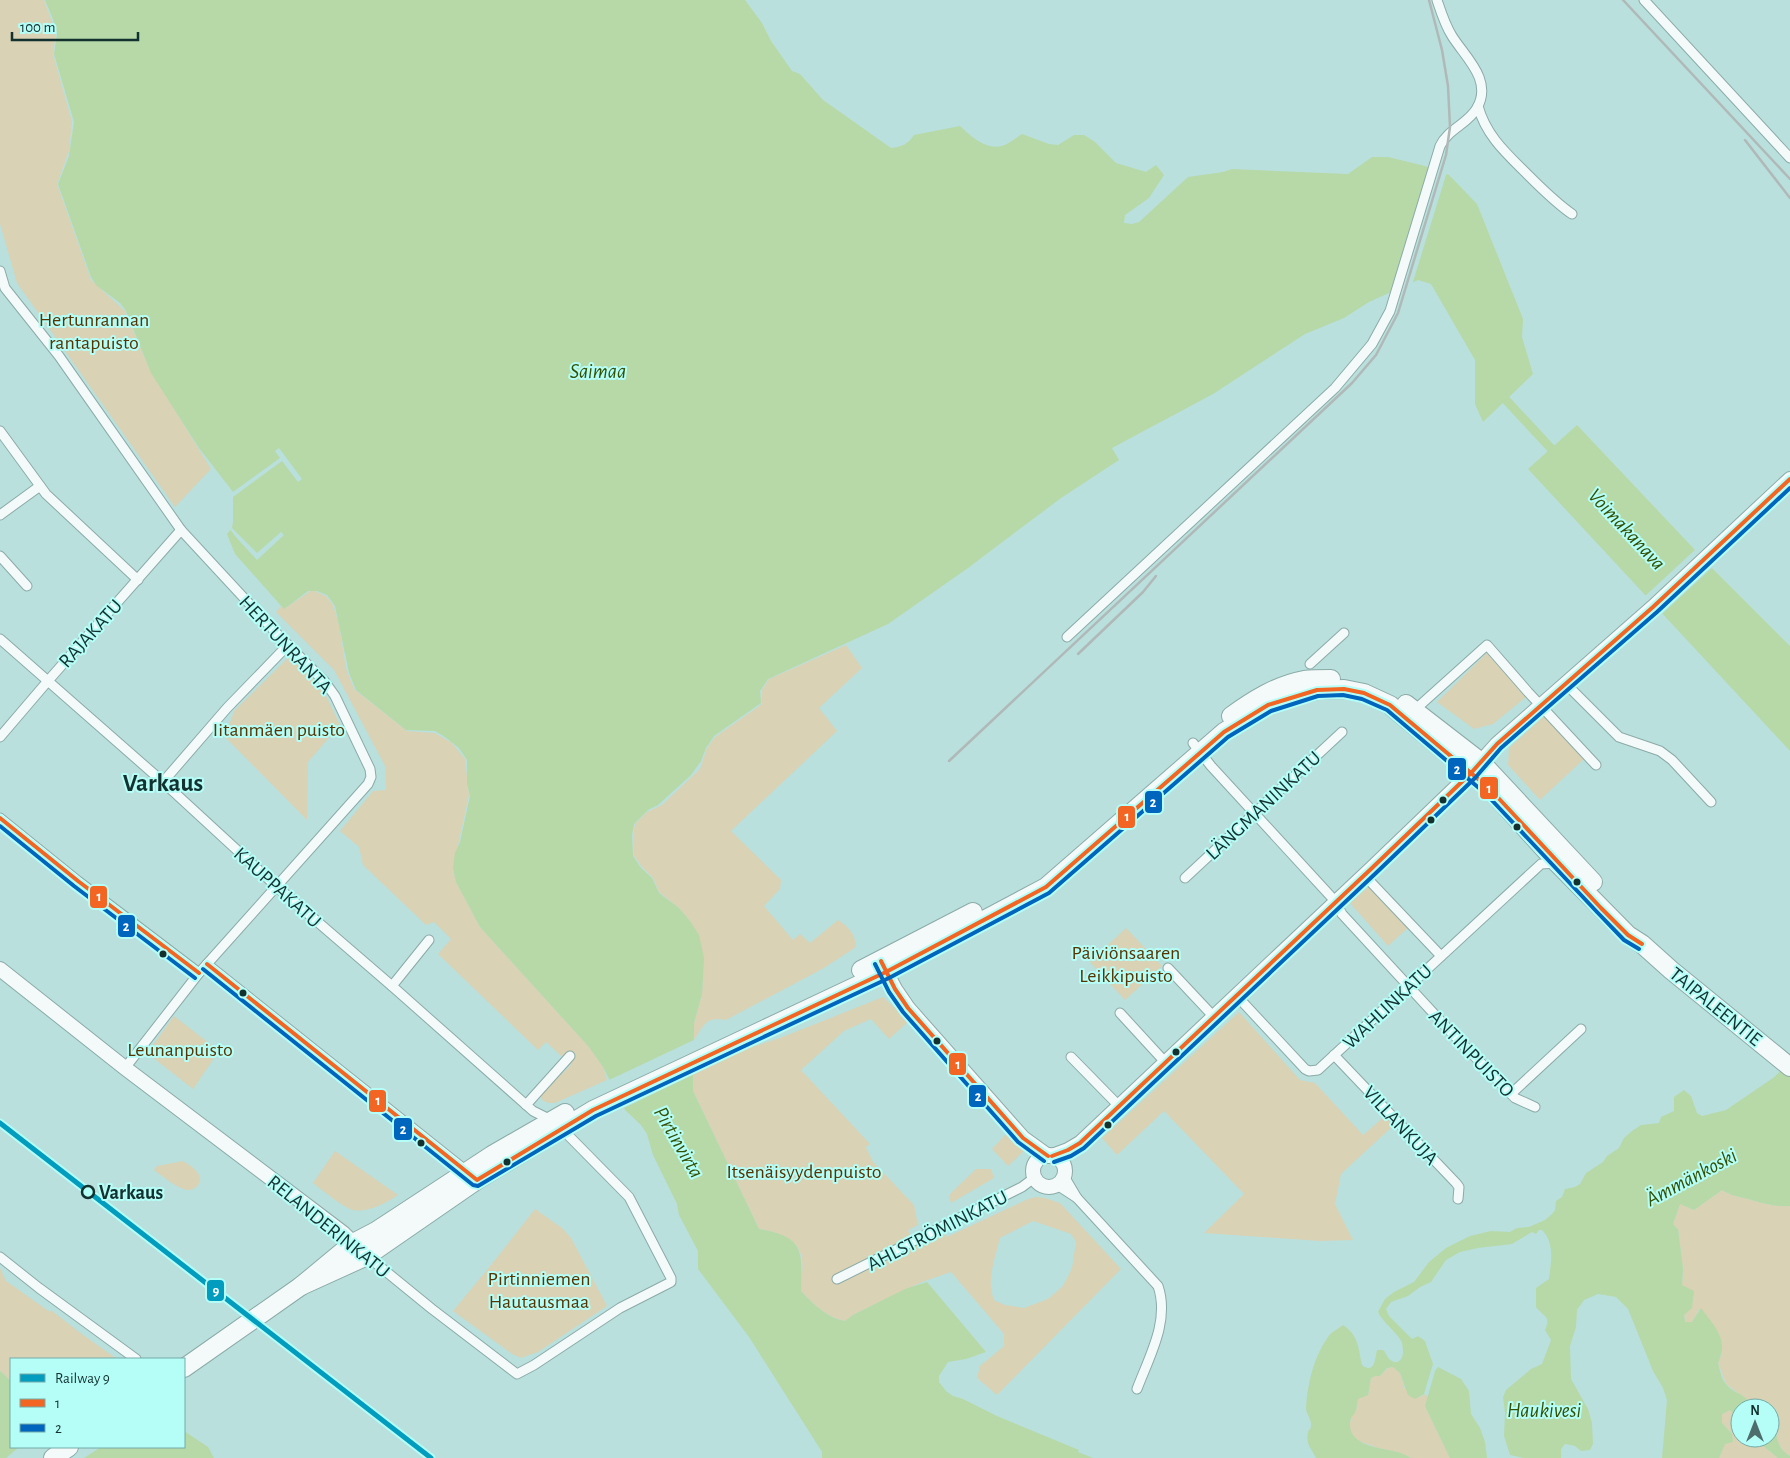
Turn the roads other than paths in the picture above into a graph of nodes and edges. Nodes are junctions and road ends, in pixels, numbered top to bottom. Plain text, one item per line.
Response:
1 (1437, 0) edge
2 (1644, 0) edge
3 (1478, 106) junction
4 (1790, 158) edge
5 (1572, 214) dead end
6 (0, 271) edge
7 (0, 432) edge
8 (1790, 479) edge
9 (40, 486) junction
10 (0, 515) edge
11 (181, 530) junction
12 (0, 556) edge
13 (138, 580) junction
14 (27, 586) dead end
15 (1344, 633) dead end
16 (1067, 637) dead end
17 (0, 639) edge
18 (288, 645) junction
19 (1310, 664) dead end
20 (46, 682) junction
21 (1565, 683) junction
22 (1542, 706) junction
23 (1418, 707) dead end
24 (1342, 732) dead end
25 (0, 737) edge
26 (1197, 748) junction
27 (1596, 765) dead end
28 (1476, 767) junction
29 (163, 782) junction
30 (1711, 802) dead end
31 (1255, 813) junction
32 (0, 818) edge
33 (1549, 863) junction
34 (1364, 875) junction
35 (1185, 878) dead end
36 (276, 886) junction
37 (1336, 901) junction
38 (430, 940) dead end
39 (1642, 944) junction
40 (1441, 956) junction
41 (207, 964) junction
42 (883, 966) junction
43 (0, 968) edge
44 (1168, 968) dead end
45 (199, 973) junction
46 (392, 986) junction
47 (1408, 986) junction
48 (1236, 995) junction
49 (1120, 1013) dead end
50 (1214, 1017) junction
51 (1581, 1029) dead end
52 (1334, 1055) junction
53 (570, 1056) dead end
54 (1071, 1057) dead end
55 (1165, 1062) junction
56 (1786, 1064) edge
57 (125, 1068) junction
58 (1511, 1094) junction
59 (526, 1104) junction
60 (1119, 1106) junction
61 (1535, 1107) dead end
62 (556, 1124) junction
63 (1022, 1138) junction
64 (1080, 1143) junction
65 (1050, 1156) junction
66 (1034, 1173) junction
67 (472, 1175) junction
68 (1062, 1177) junction
69 (1458, 1199) dead end
70 (353, 1243) junction
71 (367, 1256) junction
72 (0, 1257) edge
73 (837, 1279) dead end
74 (671, 1282) joint
75 (297, 1288) junction
76 (135, 1358) edge
77 (185, 1367) edge
78 (1137, 1389) dead end
79 (68, 1448) edge
80 (53, 1458) edge

1 - 3 street
2 - 4 street
3 - 5 street
3 - 16 street
6 - 11 street, HERTUNRANTA
7 - 9 street
8 - 21 street
9 - 10 street
9 - 13 street
11 - 13 street, RAJAKATU
11 - 18 street, HERTUNRANTA
12 - 14 street
13 - 20 street, RAJAKATU
15 - 19 street
17 - 20 street, KAUPPAKATU
18 - 29 street
18 - 36 street, HERTUNRANTA
20 - 25 street, RAJAKATU
20 - 29 street, KAUPPAKATU
21 - 22 street
21 - 30 street
22 - 23 street
22 - 27 street
22 - 28 street
24 - 31 street, LÄNGMANINKATU
26 - 28 highway, TAIPALEENTIE
26 - 31 street, ANTINPUISTO
26 - 42 highway, TAIPALEENTIE
28 - 33 highway, TAIPALEENTIE
28 - 34 street
28 - 39 highway, TAIPALEENTIE
29 - 36 street, KAUPPAKATU
31 - 35 street, LÄNGMANINKATU
31 - 37 street, ANTINPUISTO
32 - 45 street
33 - 39 highway, TAIPALEENTIE
33 - 40 street, WAHLINKATU
34 - 37 street
34 - 40 street
36 - 41 street
36 - 46 street, KAUPPAKATU
37 - 47 street, ANTINPUISTO
37 - 48 street
38 - 46 street
39 - 56 highway, TAIPALEENTIE
40 - 47 street, WAHLINKATU
41 - 45 street
41 - 67 street
42 - 62 highway, TAIPALEENTIE
42 - 63 street
43 - 57 street, RELANDERINKATU
44 - 50 street
45 - 57 street
46 - 59 street, KAUPPAKATU
47 - 52 street, WAHLINKATU
47 - 58 street, ANTINPUISTO
48 - 50 street
48 - 52 street, WAHLINKATU
49 - 55 street
50 - 55 street
51 - 58 street
52 - 69 street, VILLANKUJA
53 - 59 street
54 - 60 street
55 - 60 street
57 - 70 street, RELANDERINKATU
58 - 61 street, ANTINPUISTO
59 - 62 street, KAUPPAKATU
60 - 64 street
62 - 67 highway, TAIPALEENTIE
62 - 74 street, KAUPPAKATU
63 - 65 street
63 - 66 street
64 - 65 street
64 - 68 street
65 - 66 street
65 - 68 street
66 - 68 street
66 - 73 street, AHLSTRÖMINKATU
67 - 70 highway
67 - 71 highway
68 - 78 street
70 - 71 street, RELANDERINKATU
70 - 75 highway
71 - 74 street, RELANDERINKATU
71 - 75 highway
72 - 76 street
75 - 77 highway
79 - 80 highway

